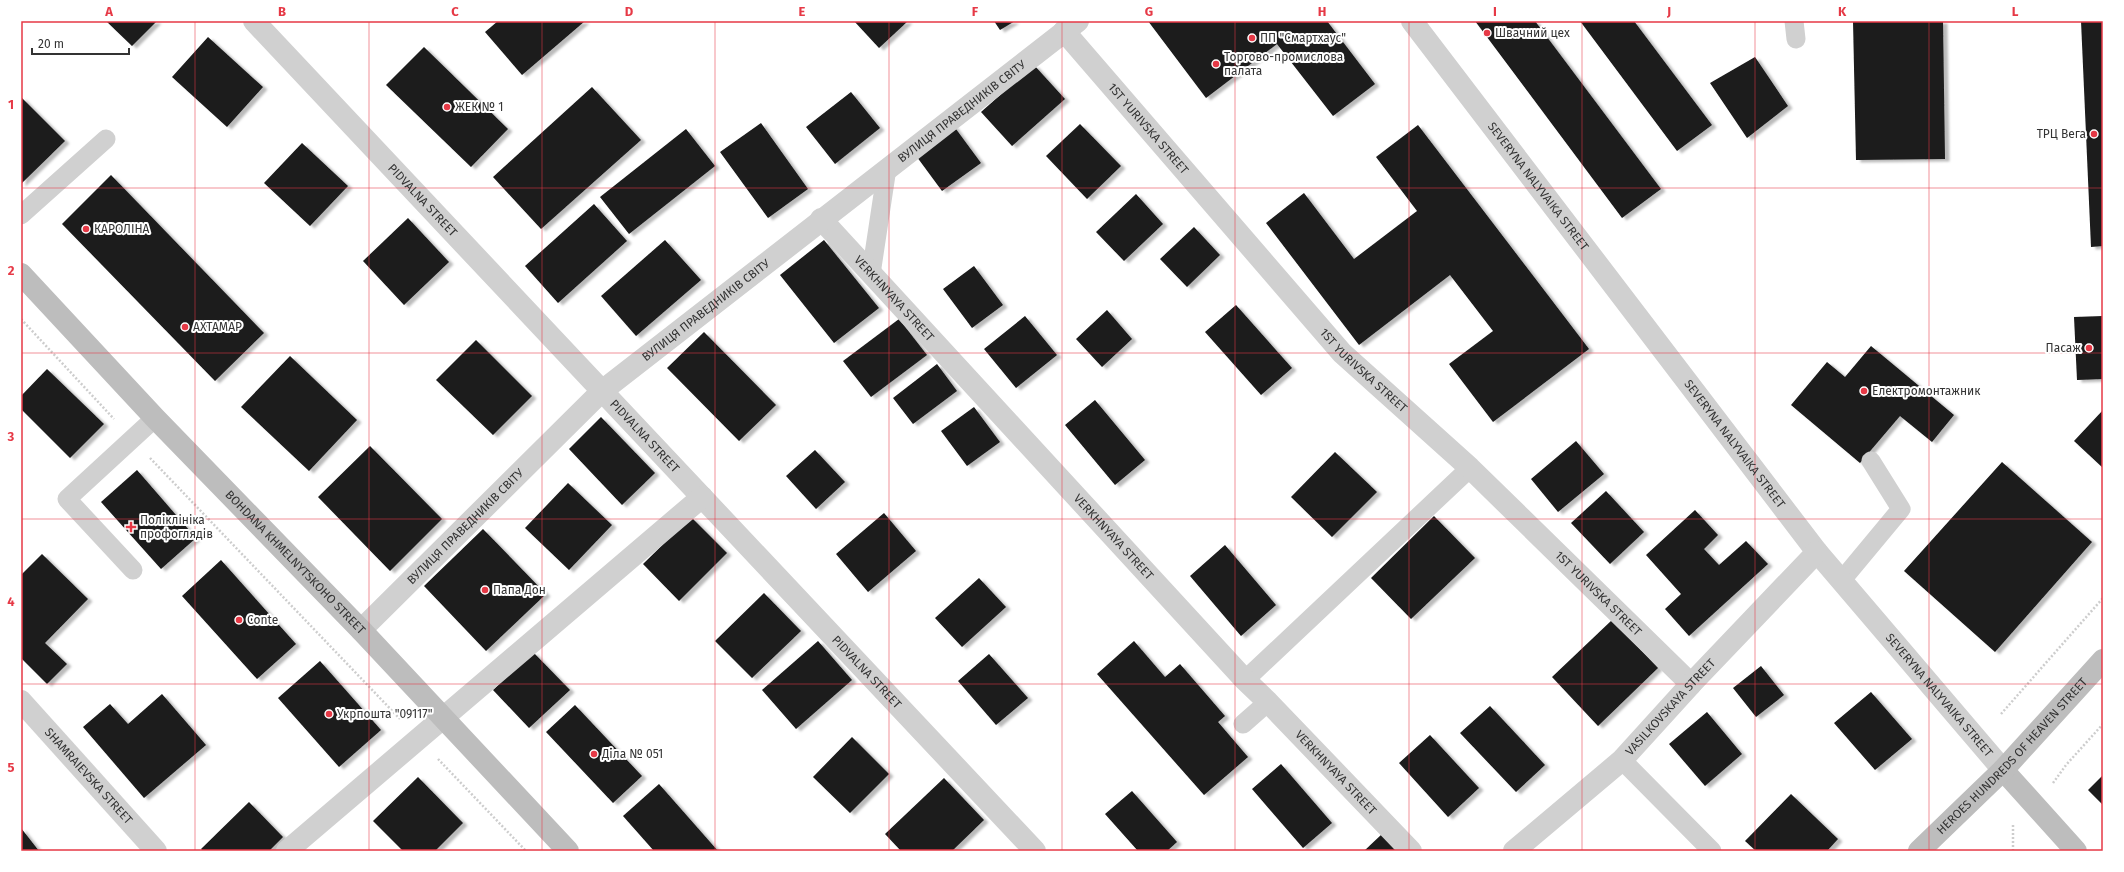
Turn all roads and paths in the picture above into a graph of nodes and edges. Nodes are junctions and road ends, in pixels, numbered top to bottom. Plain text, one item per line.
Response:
1 (254, 21) edge
2 (1412, 21) edge
3 (1071, 26) edge
4 (106, 139) dead end
5 (887, 168) junction
6 (21, 215) edge
7 (821, 219) junction
8 (21, 274) edge
9 (871, 274) junction
10 (21, 319) edge
11 (602, 391) junction
12 (155, 418) junction
13 (132, 439) junction
14 (1871, 461) dead end
15 (1470, 468) junction
16 (702, 497) junction
17 (1817, 552) junction
18 (133, 570) dead end
19 (1842, 580) junction
20 (2103, 598) edge
21 (361, 630) junction
22 (2103, 660) edge
23 (1245, 680) junction
24 (1691, 684) junction
25 (21, 701) edge
26 (1268, 702) junction
27 (2001, 714) dead end
28 (443, 718) junction
29 (403, 722) dead end
30 (1243, 724) dead end
31 (2103, 724) edge
32 (433, 753) dead end
33 (1622, 760) junction
34 (2066, 765) dead end
35 (2003, 770) junction
36 (2013, 821) dead end
37 (1030, 849) edge
38 (156, 851) edge
39 (287, 851) edge
40 (526, 851) edge
41 (568, 851) edge
42 (1411, 851) edge
43 (1514, 851) edge
44 (1712, 851) edge
45 (1919, 851) edge
46 (2013, 851) edge
47 (2076, 851) edge

1 - 11 street, PIDVALNA STREET
2 - 17 street, SEVERYNA NALYVAIKA STREET
3 - 5 street, ВУЛИЦЯ ПРАВЕДНИКІВ СВІТУ
3 - 15 street, 1ST YURIVSKA STREET
4 - 6 lane
5 - 7 street, ВУЛИЦЯ ПРАВЕДНИКІВ СВІТУ
5 - 9 lane
7 - 9 street, VERKHNYAYA STREET
7 - 11 street, ВУЛИЦЯ ПРАВЕДНИКІВ СВІТУ
8 - 12 street, BOHDANA KHMELNYTSKOHO STREET
9 - 23 street, VERKHNYAYA STREET
10 - 13 path
11 - 16 street, PIDVALNA STREET
11 - 21 street, ВУЛИЦЯ ПРАВЕДНИКІВ СВІТУ
12 - 13 lane
12 - 21 street, BOHDANA KHMELNYTSKOHO STREET
13 - 18 lane
13 - 29 path
14 - 19 lane
15 - 23 lane
15 - 24 street, 1ST YURIVSKA STREET
16 - 28 street
16 - 37 street, PIDVALNA STREET
17 - 19 street, SEVERYNA NALYVAIKA STREET
17 - 24 street, VASILKOVSKAYA STREET
19 - 35 street, SEVERYNA NALYVAIKA STREET
20 - 27 path
21 - 28 street, BOHDANA KHMELNYTSKOHO STREET
22 - 35 street, HEROES HUNDREDS OF HEAVEN STREET
23 - 26 street, VERKHNYAYA STREET
24 - 33 street, VASILKOVSKAYA STREET
25 - 38 street, SHAMRAIEVSKA STREET
26 - 30 lane
26 - 42 street, VERKHNYAYA STREET
28 - 39 street
28 - 41 street, BOHDANA KHMELNYTSKOHO STREET
31 - 34 path
32 - 40 path
33 - 43 street, VASILKOVSKAYA STREET
33 - 44 lane
35 - 45 street, HEROES HUNDREDS OF HEAVEN STREET
35 - 47 street, SEVERYNA NALYVAIKA STREET
36 - 46 path

